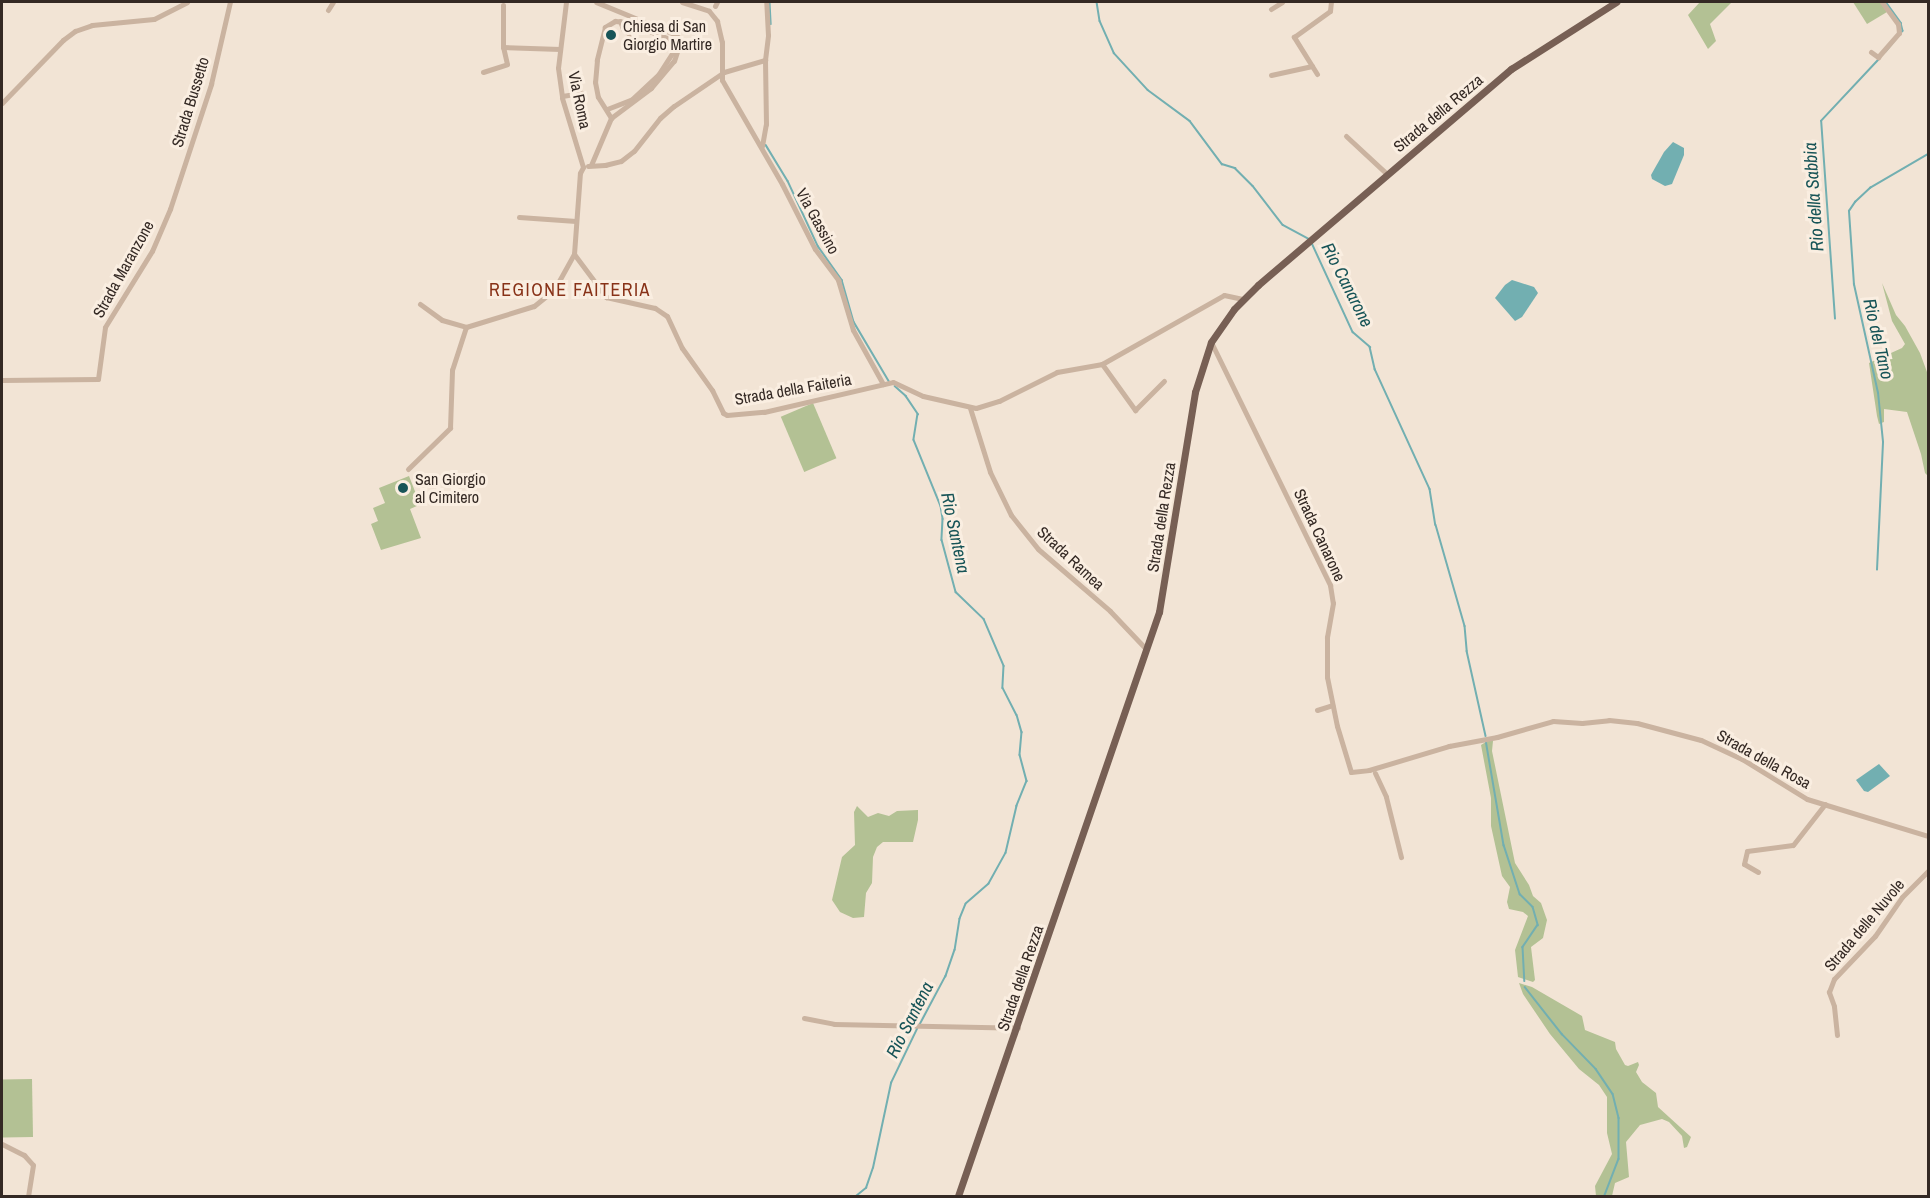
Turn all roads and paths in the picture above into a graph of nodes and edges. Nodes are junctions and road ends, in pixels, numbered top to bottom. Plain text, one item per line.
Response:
1 (187, 2) edge
2 (230, 2) edge
3 (333, 2) edge
4 (566, 2) edge
5 (596, 2) edge
6 (682, 2) edge
7 (766, 2) edge
8 (1282, 2) edge
9 (1331, 2) edge
10 (1616, 2) edge
11 (1882, 2) edge
12 (503, 5) dead end
13 (1271, 9) dead end
14 (328, 10) dead end
15 (601, 10) dead end
16 (611, 10) junction
17 (636, 19) junction
18 (620, 21) junction
19 (597, 45) dead end
20 (503, 47) junction
21 (560, 49) junction
22 (638, 50) dead end
23 (1871, 52) dead end
24 (765, 60) junction
25 (1312, 66) junction
26 (483, 72) dead end
27 (1317, 74) dead end
28 (720, 75) junction
29 (1271, 75) dead end
30 (582, 93) dead end
31 (562, 96) junction
32 (2, 103) edge
33 (608, 109) junction
34 (611, 118) junction
35 (765, 127) junction
36 (763, 134) junction
37 (753, 135) junction
38 (1346, 136) dead end
39 (763, 150) junction
40 (591, 165) junction
41 (583, 167) junction
42 (1387, 174) junction
43 (170, 209) joint
44 (519, 217) dead end
45 (576, 221) junction
46 (574, 254) junction
47 (1243, 299) junction
48 (420, 304) dead end
49 (466, 327) junction
50 (1211, 342) junction
51 (1102, 364) junction
52 (2, 380) edge
53 (1164, 381) dead end
54 (888, 383) junction
55 (970, 408) junction
56 (408, 468) dead end
57 (1146, 649) junction
58 (1332, 705) junction
59 (1317, 710) dead end
60 (1373, 770) junction
61 (1825, 804) junction
62 (1929, 836) edge
63 (1401, 857) dead end
64 (1929, 871) edge
65 (1758, 872) dead end
66 (804, 1018) dead end
67 (1018, 1028) junction
68 (1837, 1035) dead end
69 (2, 1144) edge
70 (28, 1197) edge
71 (958, 1197) edge

1 - 32 street
2 - 43 street, Strada Bussetto
3 - 14 street
4 - 21 street, Via Roma
5 - 16 street
6 - 28 street
7 - 24 street
8 - 13 street
9 - 25 street
10 - 42 main road, Strada della Rezza
11 - 23 street
12 - 20 street
15 - 16 street
16 - 17 street
17 - 19 street
17 - 34 street
18 - 22 street
18 - 33 street
18 - 33 street
20 - 21 street
20 - 26 street
21 - 31 street, Via Roma
24 - 28 street
24 - 35 street
25 - 27 street
25 - 29 street
28 - 37 street, Via Gassino
28 - 40 street
30 - 31 street
31 - 41 street, Via Roma
33 - 34 street
34 - 40 street
35 - 36 street
35 - 37 street
36 - 37 street
36 - 39 street
37 - 39 street, Via Gassino
38 - 42 street
39 - 54 street, Via Gassino
40 - 41 street
41 - 45 street
42 - 47 main road, Strada della Rezza
43 - 52 street, Strada Maranzone
44 - 45 street
45 - 46 street
46 - 49 street
46 - 54 street, Strada della Faiteria
47 - 50 main road, Strada della Rezza
47 - 51 street
48 - 49 street
49 - 56 street
50 - 57 main road, Strada della Rezza
50 - 58 street, Strada Canarone
51 - 53 street
51 - 55 street
54 - 55 street
55 - 57 street, Strada Ramea
57 - 67 main road, Strada della Rezza
58 - 59 street
58 - 60 street, Strada Canarone
60 - 61 street, Strada della Rosa
60 - 63 street
61 - 62 street, Strada della Rosa
61 - 65 street
64 - 68 street, Strada delle Nuvole
66 - 67 street
67 - 71 main road, Strada della Rezza
69 - 70 street

